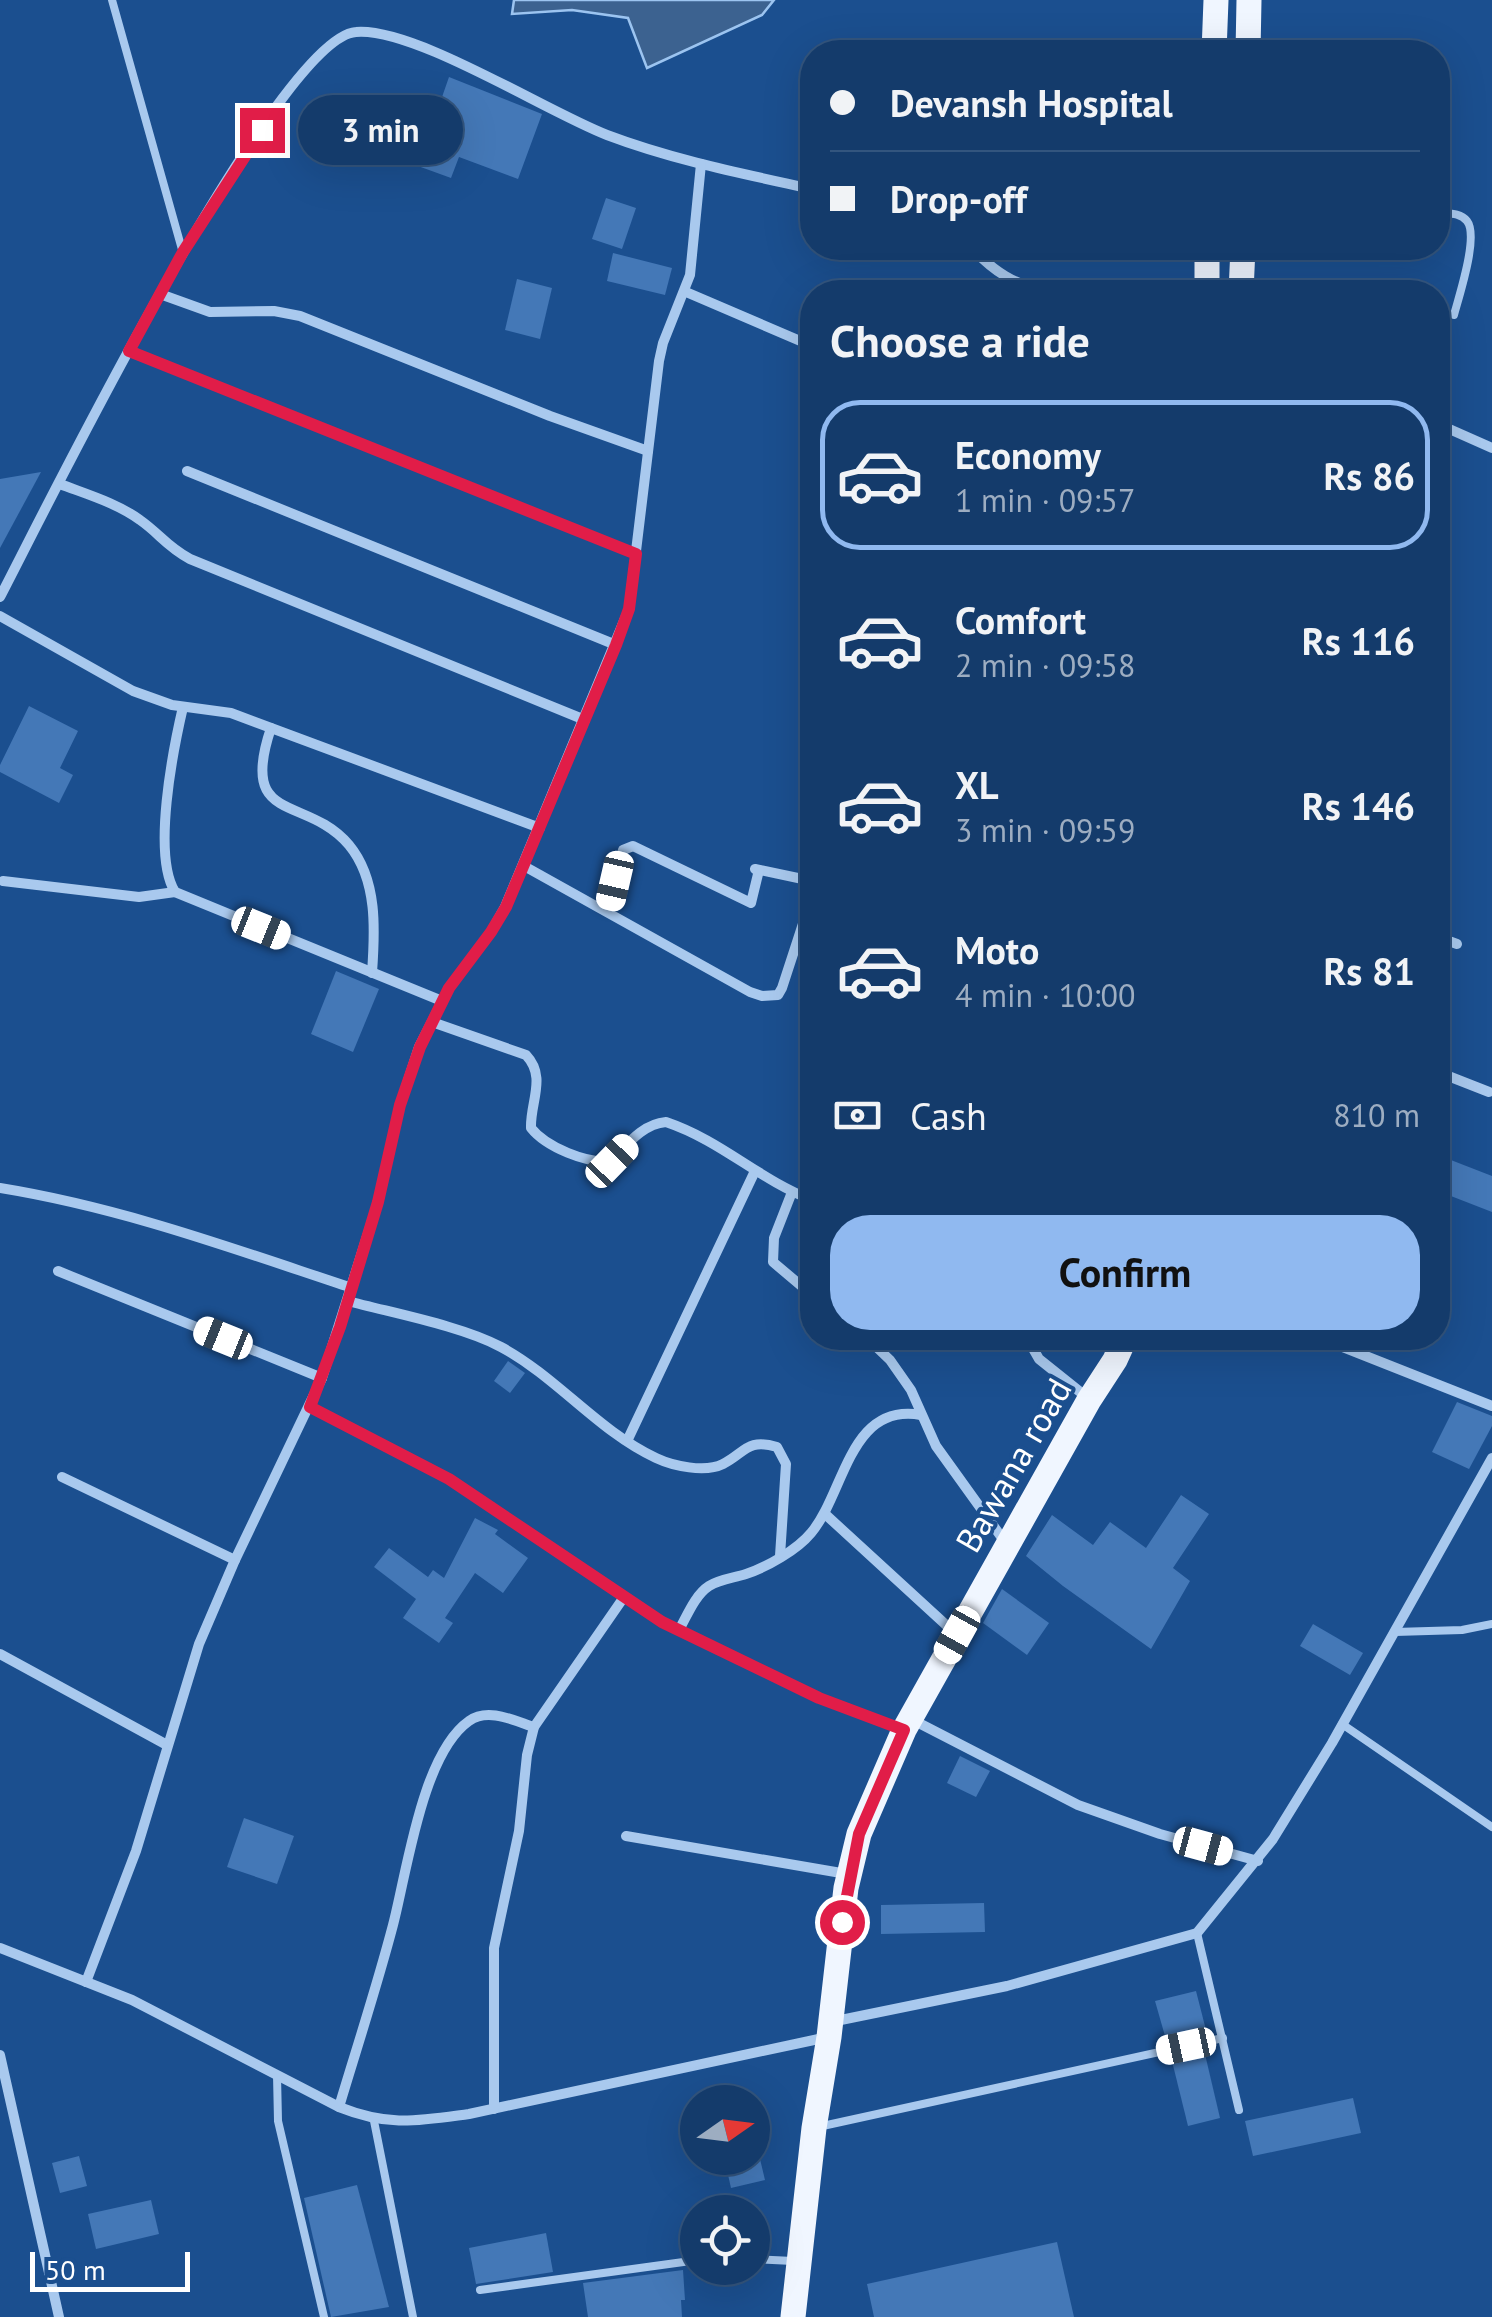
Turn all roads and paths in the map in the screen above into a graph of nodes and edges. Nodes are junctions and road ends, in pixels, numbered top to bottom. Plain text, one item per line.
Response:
1 (112, 0) edge
2 (1216, 0) edge
3 (1249, 0) edge
4 (1210, 40) edge
5 (1248, 40) edge
6 (701, 164) junction
7 (800, 187) edge
8 (1450, 214) edge
9 (183, 252) junction
10 (983, 260) edge
11 (1011, 280) edge
12 (686, 292) junction
13 (160, 294) junction
14 (1454, 316) dead end
15 (800, 341) edge
16 (129, 351) junction
17 (1450, 429) edge
18 (1492, 448) edge
19 (648, 450) junction
20 (187, 472) dead end
21 (60, 484) junction
22 (636, 554) junction
23 (0, 597) edge
24 (0, 616) edge
25 (616, 645) junction
26 (183, 707) junction
27 (585, 720) junction
28 (272, 728) junction
29 (540, 828) junction
30 (524, 866) junction
31 (800, 878) edge
32 (4, 881) dead end
33 (174, 892) junction
34 (608, 912) junction
35 (800, 933) edge
36 (1450, 941) edge
37 (1457, 944) dead end
38 (372, 973) junction
39 (442, 1001) junction
40 (432, 1022) junction
41 (1450, 1077) edge
42 (1489, 1092) dead end
43 (755, 1170) junction
44 (0, 1188) edge
45 (792, 1192) junction
46 (800, 1195) edge
47 (58, 1271) dead end
48 (800, 1285) edge
49 (352, 1288) junction
50 (348, 1300) junction
51 (880, 1350) edge
52 (1034, 1350) edge
53 (1120, 1350) edge
54 (1350, 1350) edge
55 (322, 1378) junction
56 (1090, 1400) junction
57 (1492, 1406) edge
58 (310, 1407) junction
59 (920, 1415) junction
60 (628, 1440) junction
61 (1492, 1458) edge
62 (62, 1477) dead end
63 (825, 1514) junction
64 (1008, 1545) junction
65 (780, 1556) junction
66 (235, 1560) junction
67 (624, 1597) junction
68 (1492, 1624) edge
69 (679, 1630) junction
70 (1395, 1632) junction
71 (957, 1635) junction
72 (0, 1654) edge
73 (907, 1724) junction
74 (1342, 1724) junction
75 (534, 1727) junction
76 (167, 1745) junction
77 (1492, 1827) edge
78 (626, 1836) dead end
79 (1258, 1860) junction
80 (849, 1874) junction
81 (1197, 1932) junction
82 (0, 1948) edge
83 (86, 1982) junction
84 (830, 2030) junction
85 (1223, 2038) junction
86 (0, 2055) edge
87 (278, 2075) junction
88 (339, 2108) junction
89 (494, 2108) junction
90 (1239, 2110) dead end
91 (12, 2116) junction
92 (0, 2119) edge
93 (374, 2121) junction
94 (814, 2128) junction
95 (770, 2260) edge
96 (799, 2261) junction
97 (680, 2262) edge
98 (480, 2290) dead end
99 (59, 2317) edge
100 (324, 2317) edge
101 (413, 2317) edge
102 (792, 2317) edge

1 - 9 lane
2 - 4 main road
3 - 5 main road
6 - 7 street
6 - 9 street
6 - 12 street
8 - 14 lane
9 - 13 street
10 - 11 street
12 - 15 street
12 - 19 street
13 - 16 street
13 - 19 street
16 - 21 street
16 - 22 street
17 - 18 street
19 - 22 street
20 - 25 street
21 - 23 street
21 - 27 street
22 - 25 street
24 - 26 street
25 - 27 street
26 - 28 street
26 - 33 street
27 - 29 street
28 - 29 street
28 - 38 street
29 - 30 street
30 - 34 street
30 - 39 street
31 - 34 street
32 - 33 street
33 - 38 street
34 - 35 street
36 - 37 street
38 - 39 street
39 - 40 street
40 - 43 street
40 - 49 street
41 - 42 street
43 - 45 street
43 - 60 street
44 - 49 street
45 - 46 street
45 - 48 street
47 - 55 street
49 - 50 street
50 - 55 street
50 - 60 street
51 - 59 street
52 - 56 street
53 - 56 main road, Bawana road
54 - 57 street
55 - 58 street
56 - 64 main road, Bawana road
58 - 66 street
58 - 67 street
59 - 63 street
59 - 64 street
60 - 65 street
61 - 70 street
62 - 66 street
63 - 65 street
63 - 71 street
64 - 71 main road, Bawana road
65 - 69 street
66 - 76 street
67 - 69 street
67 - 75 street
68 - 70 lane
69 - 73 street
70 - 74 street
71 - 73 main road, Bawana road
72 - 76 street
73 - 79 street
73 - 80 main road, Bawana road
74 - 77 lane
74 - 79 street
75 - 88 street
75 - 89 street
76 - 83 street
78 - 80 street
79 - 81 street
80 - 84 main road, Bawana road
81 - 84 street
81 - 85 lane
82 - 83 street
83 - 87 street
84 - 89 street
84 - 94 main road, Bawana road
85 - 90 lane
85 - 94 lane
86 - 91 street
87 - 88 street
87 - 100 lane
88 - 93 street
89 - 93 street
91 - 92 street
91 - 99 street
93 - 101 lane
94 - 96 main road, Bawana road
95 - 96 lane
96 - 102 main road, Bawana road
97 - 98 lane

